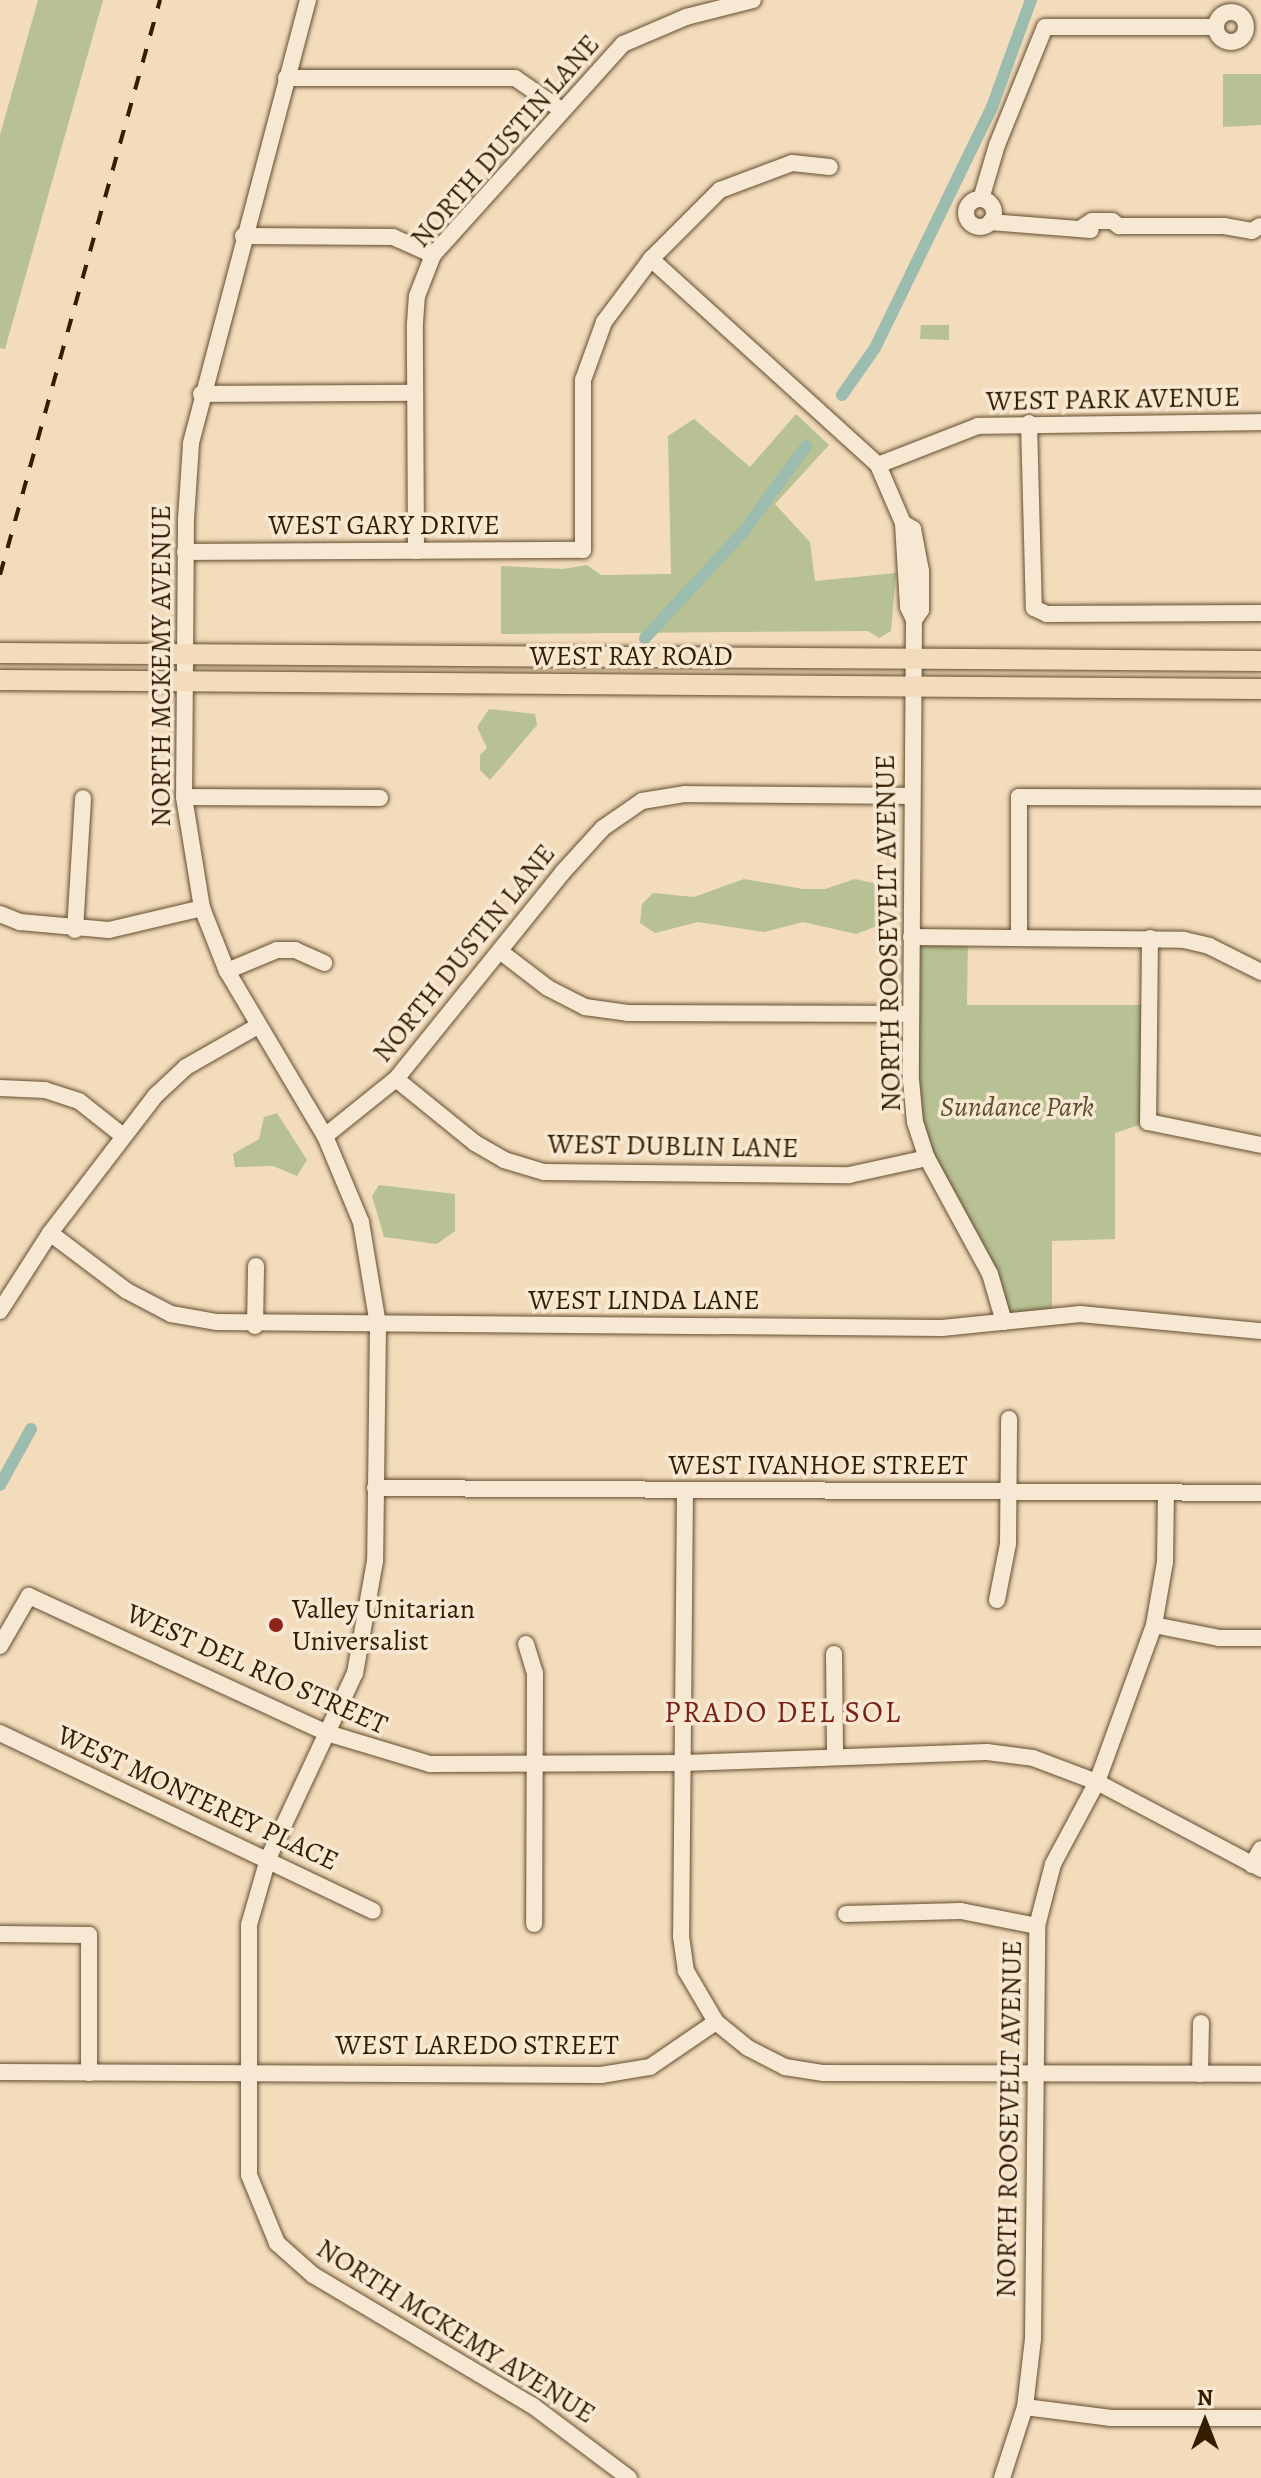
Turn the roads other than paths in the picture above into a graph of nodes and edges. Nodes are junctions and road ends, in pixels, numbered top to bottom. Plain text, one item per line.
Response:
1 (308, 0) edge
2 (753, 0) edge
3 (684, 8) edge
4 (1216, 27) dead end
5 (286, 78) junction
6 (560, 109) junction
7 (830, 167) dead end
8 (1260, 226) edge
9 (243, 236) junction
10 (433, 255) junction
11 (651, 259) junction
12 (414, 393) junction
13 (201, 394) junction
14 (1261, 422) edge
15 (1029, 423) junction
16 (878, 465) junction
17 (416, 551) junction
18 (185, 552) junction
19 (1261, 613) edge
20 (0, 653) edge
21 (185, 654) junction
22 (913, 659) junction
23 (1261, 661) edge
24 (0, 680) edge
25 (184, 681) junction
26 (913, 687) junction
27 (1261, 689) edge
28 (912, 796) junction
29 (184, 797) junction
30 (83, 798) dead end
31 (380, 798) dead end
32 (1261, 798) edge
33 (202, 908) junction
34 (0, 914) edge
35 (75, 930) junction
36 (911, 937) junction
37 (1019, 937) junction
38 (1150, 938) junction
39 (501, 952) junction
40 (324, 963) dead end
41 (227, 971) junction
42 (1261, 972) edge
43 (911, 1014) junction
44 (256, 1027) junction
45 (396, 1079) junction
46 (0, 1088) edge
47 (123, 1136) junction
48 (325, 1136) junction
49 (1261, 1145) edge
50 (927, 1158) junction
51 (50, 1233) junction
52 (256, 1266) dead end
53 (0, 1311) edge
54 (1004, 1322) junction
55 (378, 1325) junction
56 (255, 1326) junction
57 (1261, 1331) edge
58 (1009, 1419) dead end
59 (375, 1488) junction
60 (685, 1490) junction
61 (1009, 1492) junction
62 (1166, 1492) junction
63 (1261, 1493) edge
64 (997, 1600) dead end
65 (1154, 1625) junction
66 (1261, 1638) edge
67 (526, 1644) dead end
68 (0, 1646) edge
69 (834, 1654) dead end
70 (0, 1733) edge
71 (327, 1733) junction
72 (835, 1757) junction
73 (535, 1763) junction
74 (684, 1763) junction
75 (1097, 1782) junction
76 (1261, 1849) edge
77 (268, 1859) junction
78 (1257, 1867) edge
79 (373, 1911) dead end
80 (846, 1914) dead end
81 (534, 1924) dead end
82 (1037, 1926) junction
83 (0, 1934) edge
84 (716, 2022) junction
85 (1201, 2023) dead end
86 (247, 2071) junction
87 (0, 2072) edge
88 (89, 2073) junction
89 (1200, 2074) junction
90 (1261, 2074) edge
91 (1033, 2075) junction
92 (1025, 2407) junction
93 (1261, 2418) edge
94 (629, 2478) edge
95 (1002, 2478) edge

1 - 5 street, NORTH MCKEMY AVENUE
2 - 3 street, NORTH DUSTIN LANE
3 - 6 street, NORTH DUSTIN LANE
4 - 8 street
5 - 6 street
5 - 9 street, NORTH MCKEMY AVENUE
6 - 10 street, NORTH DUSTIN LANE
7 - 11 street
9 - 10 street
9 - 13 street, NORTH MCKEMY AVENUE
10 - 12 street, NORTH DUSTIN LANE
11 - 16 street, NORTH ROOSEVELT AVENUE
11 - 17 street, WEST GARY DRIVE
12 - 13 street
12 - 17 street, NORTH DUSTIN LANE
13 - 18 street, NORTH MCKEMY AVENUE
14 - 15 street, WEST PARK AVENUE
15 - 16 street, WEST PARK AVENUE
15 - 19 street
16 - 22 street, NORTH ROOSEVELT AVENUE
17 - 18 street, WEST GARY DRIVE
18 - 21 street, NORTH MCKEMY AVENUE
20 - 21 main road, WEST RAY ROAD
21 - 22 main road, WEST RAY ROAD
21 - 25 street, NORTH MCKEMY AVENUE
22 - 23 main road, WEST RAY ROAD
22 - 26 street, NORTH ROOSEVELT AVENUE
24 - 25 main road, WEST RAY ROAD
25 - 26 main road, WEST RAY ROAD
25 - 29 street, NORTH MCKEMY AVENUE
26 - 27 main road, WEST RAY ROAD
26 - 28 street, NORTH ROOSEVELT AVENUE
28 - 36 street, NORTH ROOSEVELT AVENUE
28 - 39 street, NORTH DUSTIN LANE
29 - 31 street
29 - 33 street, NORTH MCKEMY AVENUE
30 - 35 street
32 - 37 street
33 - 35 street
33 - 41 street, NORTH MCKEMY AVENUE
34 - 35 street
36 - 37 street
36 - 43 street, NORTH ROOSEVELT AVENUE
37 - 38 street
38 - 42 street
38 - 49 street
39 - 43 street
39 - 45 street, NORTH DUSTIN LANE
40 - 41 street
41 - 44 street, NORTH MCKEMY AVENUE
43 - 50 street, NORTH ROOSEVELT AVENUE
44 - 47 street
44 - 48 street, NORTH MCKEMY AVENUE
45 - 48 street, NORTH DUSTIN LANE
45 - 50 street, WEST DUBLIN LANE
46 - 47 street
47 - 51 street
48 - 55 street, NORTH MCKEMY AVENUE
50 - 54 street, NORTH ROOSEVELT AVENUE
51 - 53 street
51 - 56 street, WEST LINDA LANE
52 - 56 street
54 - 55 street, WEST LINDA LANE
54 - 57 street, WEST LINDA LANE
55 - 56 street, WEST LINDA LANE
55 - 59 street, NORTH MCKEMY AVENUE
58 - 61 street
59 - 60 street, WEST IVANHOE STREET
59 - 71 street, NORTH MCKEMY AVENUE
60 - 61 street, WEST IVANHOE STREET
60 - 74 street
61 - 62 street, WEST IVANHOE STREET
61 - 64 street
62 - 63 street, WEST IVANHOE STREET
62 - 65 street, NORTH ROOSEVELT AVENUE
65 - 66 street
65 - 75 street, NORTH ROOSEVELT AVENUE
67 - 73 street
68 - 71 street, WEST DEL RIO STREET
69 - 72 street
70 - 77 street, WEST MONTEREY PLACE
71 - 73 street, WEST DEL RIO STREET
71 - 77 street, NORTH MCKEMY AVENUE
72 - 74 street, WEST DEL RIO STREET
72 - 75 street, WEST DEL RIO STREET
73 - 74 street, WEST DEL RIO STREET
73 - 81 street
74 - 84 street
75 - 78 street, WEST DEL RIO STREET
75 - 82 street, NORTH ROOSEVELT AVENUE
76 - 78 street
77 - 79 street, WEST MONTEREY PLACE
77 - 86 street, NORTH MCKEMY AVENUE
80 - 82 street
82 - 91 street, NORTH ROOSEVELT AVENUE
83 - 88 street
84 - 86 street, WEST LAREDO STREET
84 - 91 street
85 - 89 street
86 - 88 street, WEST LAREDO STREET
86 - 94 street, NORTH MCKEMY AVENUE
87 - 88 street, WEST LAREDO STREET
89 - 90 street
89 - 91 street
91 - 92 street, NORTH ROOSEVELT AVENUE
92 - 93 street
92 - 95 street, NORTH ROOSEVELT AVENUE

